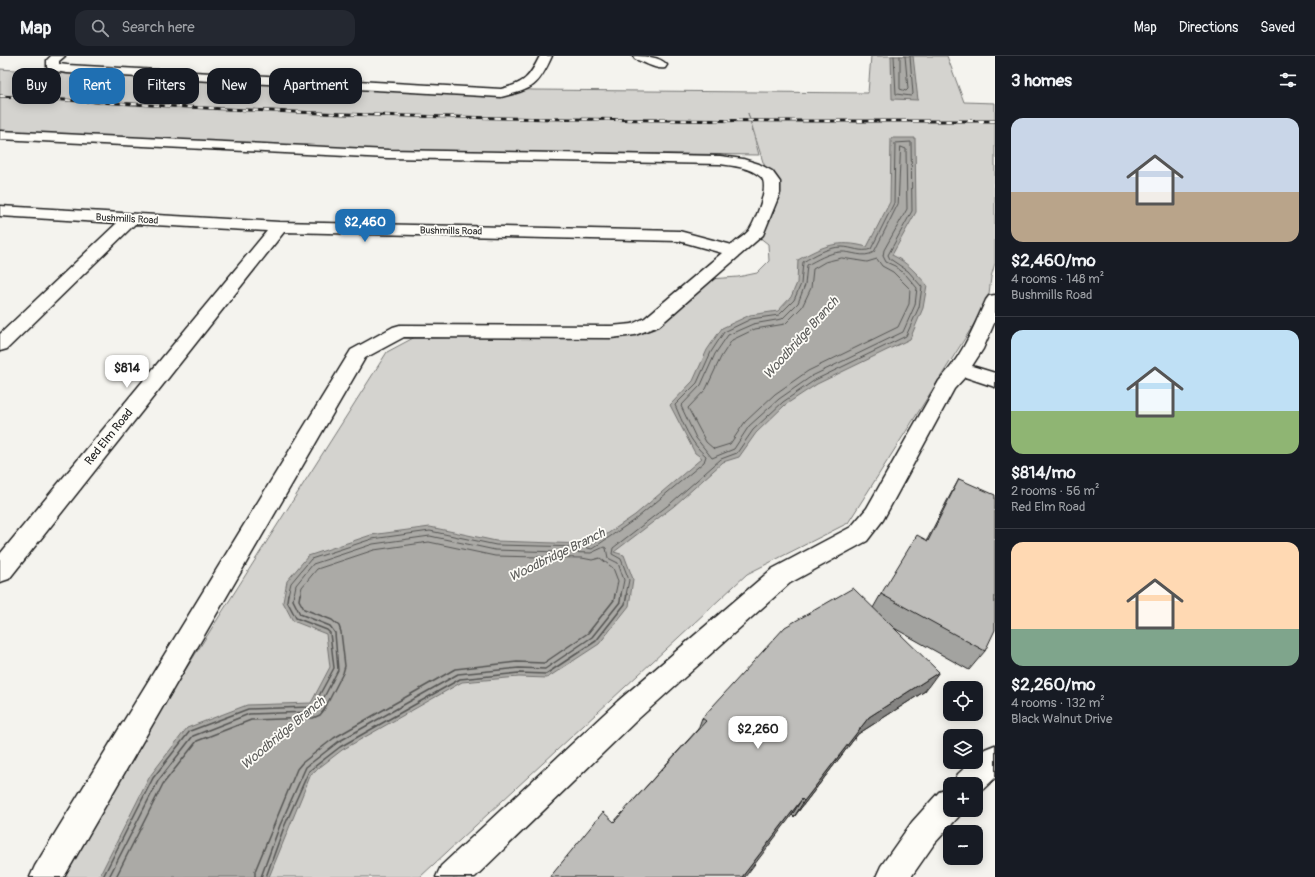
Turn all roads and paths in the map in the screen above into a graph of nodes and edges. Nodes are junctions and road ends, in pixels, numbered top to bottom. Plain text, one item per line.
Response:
1 (59, 56) edge
2 (546, 56) edge
3 (639, 56) edge
4 (661, 65) dead end
5 (0, 135) edge
6 (0, 212) edge
7 (130, 219) junction
8 (279, 227) junction
9 (733, 251) junction
10 (995, 300) edge
11 (0, 346) edge
12 (960, 370) junction
13 (995, 380) edge
14 (0, 572) edge
15 (995, 759) edge
16 (976, 777) edge
17 (943, 811) edge
18 (46, 877) edge
19 (452, 877) edge
20 (892, 877) edge

1 - 2 street
3 - 4 street
5 - 9 street
6 - 7 street, Bushmills Road
7 - 8 street, Bushmills Road
7 - 11 street
8 - 9 street, Bushmills Road
8 - 14 street, Red Elm Road
9 - 18 street
10 - 12 street
12 - 13 street
12 - 19 street
15 - 16 street
17 - 20 street

